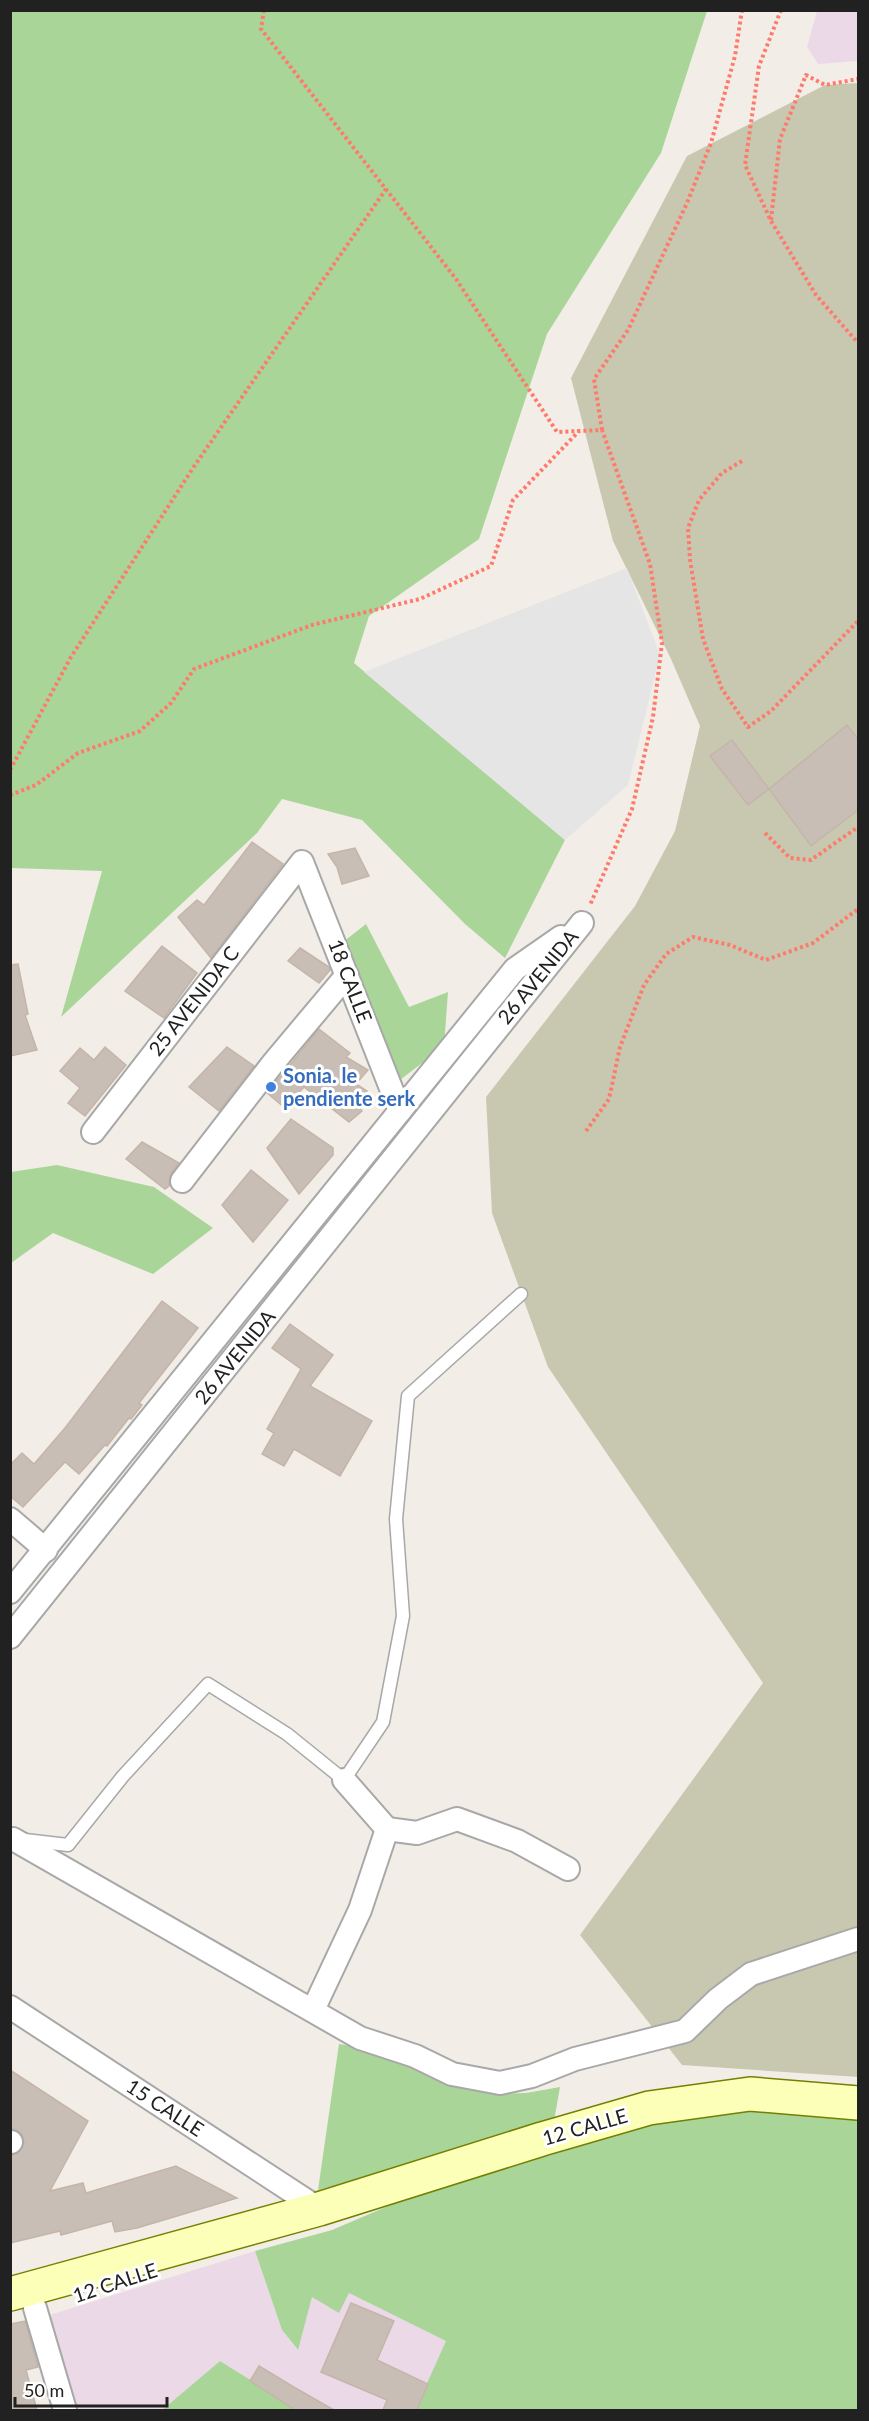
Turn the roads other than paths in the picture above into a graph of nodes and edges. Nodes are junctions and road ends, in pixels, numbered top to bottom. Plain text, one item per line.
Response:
1 (296, 870) joint
2 (347, 975) junction
3 (400, 1112) junction
4 (93, 1132) dead end
5 (182, 1181) dead end
6 (521, 1294) dead end
7 (10, 1519) edge
8 (46, 1550) junction
9 (10, 1592) edge
10 (10, 1637) edge
11 (344, 1780) junction
12 (387, 1829) junction
13 (12, 1839) edge
14 (568, 1869) dead end
15 (858, 1939) edge
16 (10, 2007) edge
17 (313, 2010) junction
18 (858, 2103) edge
19 (319, 2209) junction
20 (19, 2306) edge
21 (65, 2410) edge

1 - 2 street, 18 CALLE
1 - 4 street, 25 AVENIDA C
2 - 3 street, 18 CALLE
2 - 5 street
3 - 8 street, 26 AVENIDA
3 - 10 street, 26 AVENIDA
6 - 11 lane
7 - 8 street
8 - 9 street, 26 AVENIDA
11 - 12 street
11 - 13 lane
12 - 14 street
12 - 17 street
13 - 17 street
15 - 17 street
16 - 19 street, 15 CALLE
18 - 19 street, 12 CALLE
19 - 20 street, 12 CALLE
20 - 21 street

